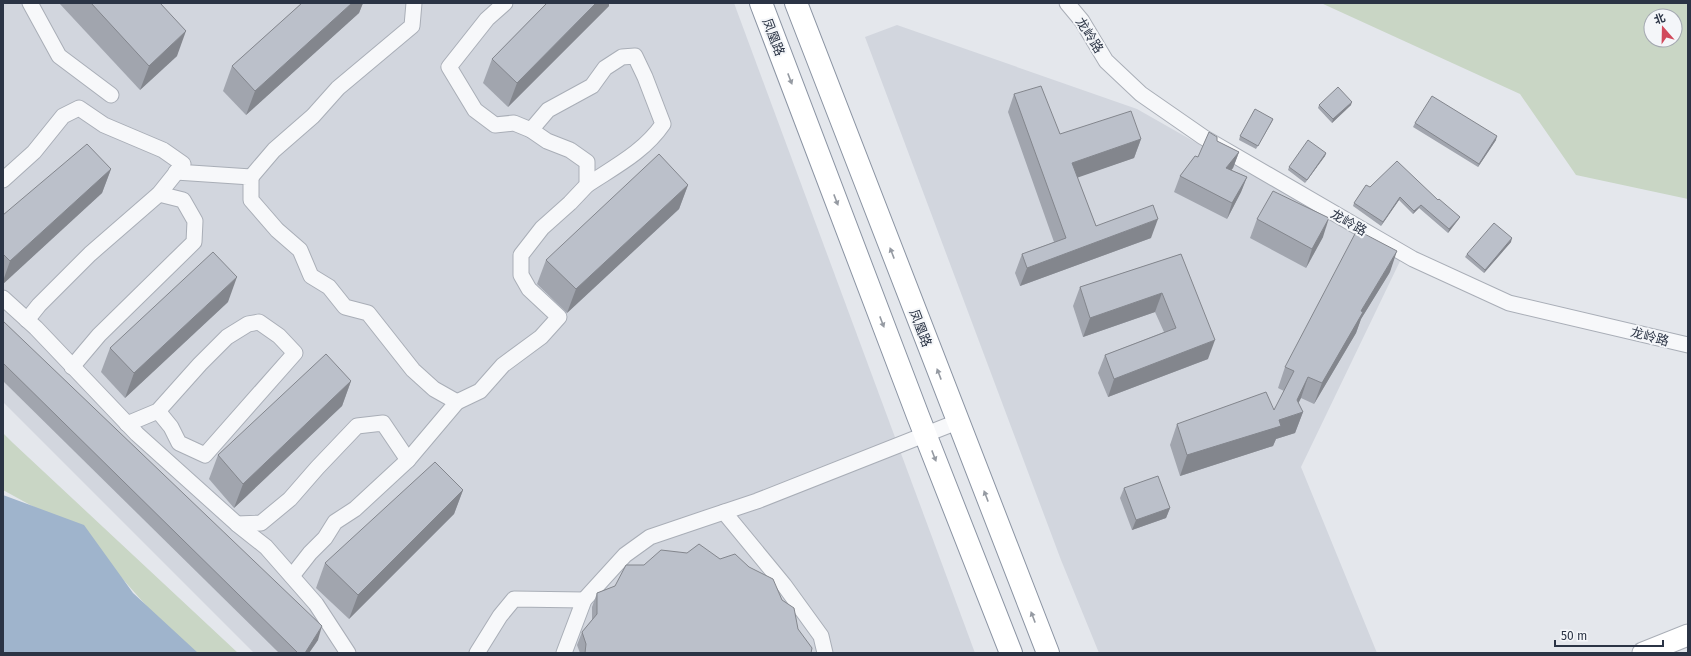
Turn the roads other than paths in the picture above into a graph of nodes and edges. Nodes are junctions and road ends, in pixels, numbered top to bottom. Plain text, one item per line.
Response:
1 (30, 3) edge
2 (414, 3) edge
3 (506, 3) edge
4 (761, 3) edge
5 (796, 3) edge
6 (1067, 3) edge
7 (111, 96) dead end
8 (531, 130) junction
9 (176, 172) junction
10 (251, 177) junction
11 (3, 180) edge
12 (587, 185) junction
13 (159, 194) junction
14 (3, 298) edge
15 (27, 320) junction
16 (1688, 345) edge
17 (72, 367) junction
18 (457, 402) junction
19 (158, 411) junction
20 (957, 422) junction
21 (128, 424) junction
22 (926, 436) junction
23 (408, 460) junction
24 (724, 512) junction
25 (237, 524) junction
26 (292, 576) junction
27 (584, 600) junction
28 (1688, 635) edge
29 (821, 636) junction
30 (348, 653) edge
31 (477, 653) edge
32 (564, 653) edge
33 (825, 653) edge
34 (834, 653) edge
35 (1011, 653) edge
36 (1048, 653) edge
37 (1643, 653) edge

1 - 7 street
2 - 10 street
3 - 8 street
4 -> 22 highway, 凤凰路
20 -> 5 highway, 凤凰路
6 - 16 street, 龙岭路
8 - 12 street
8 - 12 street
9 - 10 street
9 - 11 street
9 - 13 street
10 - 18 street
12 - 18 street
13 - 15 street
13 - 17 street
14 - 15 street
15 - 17 street
17 - 21 street
18 - 23 street
19 - 19 street
19 - 21 street
20 - 22 street
36 -> 20 highway, 凤凰路
21 - 25 street
22 - 24 street
22 -> 35 highway, 凤凰路
23 - 25 street
23 - 26 street
24 - 27 street
24 - 29 street
25 - 26 street
26 - 30 street
27 - 31 street
27 - 32 street
28 - 37 main road
29 - 33 street
29 - 34 street

